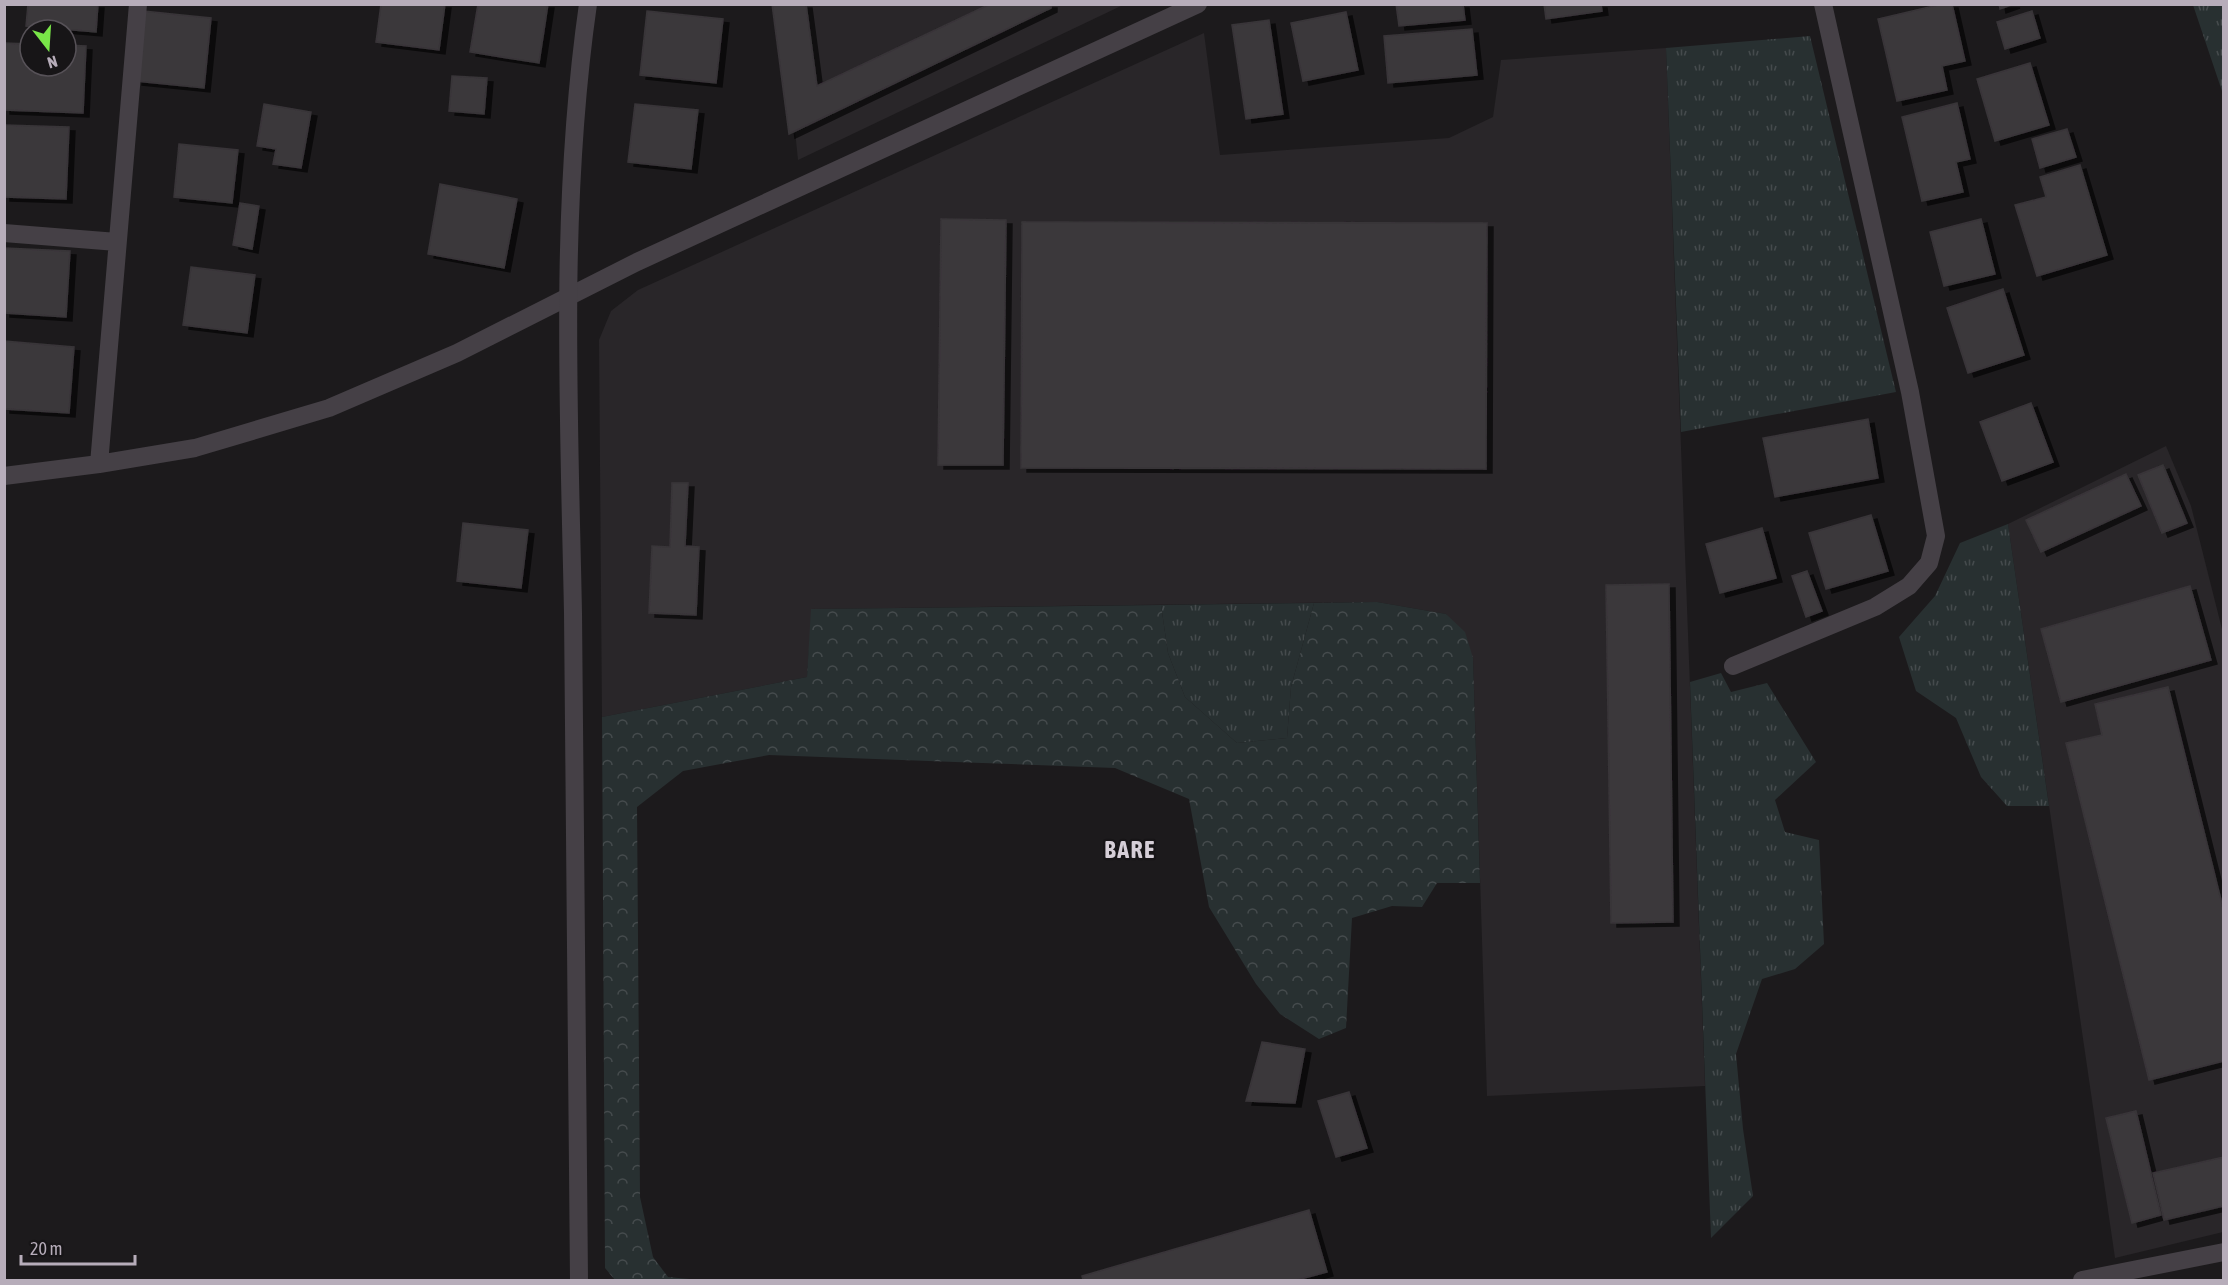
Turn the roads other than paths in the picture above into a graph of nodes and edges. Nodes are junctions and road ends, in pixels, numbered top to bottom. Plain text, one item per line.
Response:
1 (138, 4) edge
2 (588, 4) edge
3 (1198, 4) edge
4 (1823, 4) edge
5 (4, 233) edge
6 (117, 242) junction
7 (567, 299) junction
8 (99, 464) junction
9 (4, 476) edge
10 (1733, 666) dead end
11 (2223, 1252) edge
12 (579, 1281) edge
13 (2082, 1281) edge

1 - 6 street
2 - 7 street
3 - 7 street
4 - 10 street
5 - 6 street
6 - 8 street
7 - 8 street
7 - 12 street
8 - 9 street
11 - 13 street

